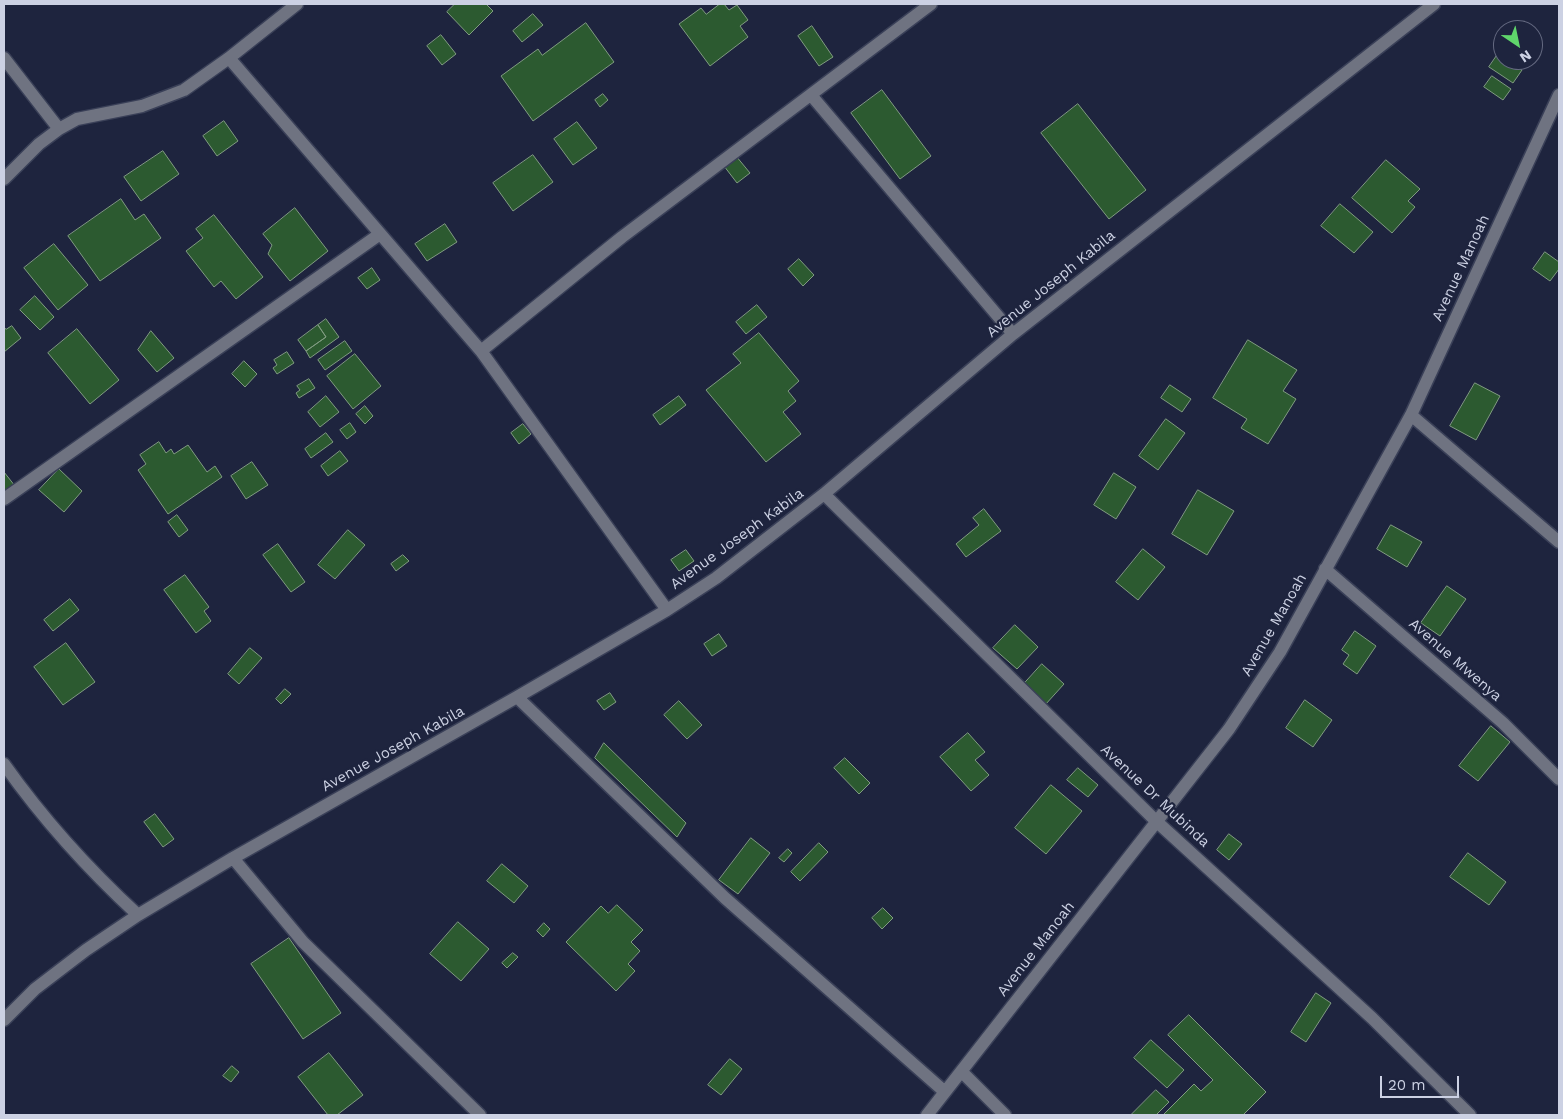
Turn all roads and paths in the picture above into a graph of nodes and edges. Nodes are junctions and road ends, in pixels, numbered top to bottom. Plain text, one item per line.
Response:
1 (297, 4) edge
2 (931, 4) edge
3 (1434, 4) edge
4 (4, 58) edge
5 (229, 58) junction
6 (811, 95) junction
7 (1559, 95) edge
8 (1556, 109) edge
9 (59, 128) junction
10 (4, 179) edge
11 (380, 234) junction
12 (1013, 334) junction
13 (481, 351) junction
14 (1411, 415) junction
15 (824, 494) junction
16 (4, 499) edge
17 (1559, 542) edge
18 (1325, 569) junction
19 (667, 610) junction
20 (516, 697) junction
21 (4, 764) edge
22 (1559, 779) edge
23 (1156, 821) junction
24 (233, 858) junction
25 (138, 915) junction
26 (4, 1020) edge
27 (962, 1072) junction
28 (945, 1092) junction
29 (480, 1115) edge
30 (927, 1115) edge
31 (1004, 1115) edge
32 (1470, 1115) edge

1 - 5 street
2 - 6 street
3 - 12 street, Avenue Joseph Kabila
4 - 9 street
5 - 9 street
5 - 11 street
6 - 12 street
6 - 13 street
7 - 8 street, Avenue Manoah
8 - 14 street, Avenue Manoah
9 - 10 street
11 - 13 street
11 - 16 street
12 - 15 street, Avenue Joseph Kabila
13 - 19 street
14 - 17 street
14 - 18 street, Avenue Manoah
15 - 19 street, Avenue Joseph Kabila
15 - 23 street, Avenue Dr Mubinda
18 - 22 street, Avenue Mwenya
18 - 23 street, Avenue Manoah
19 - 20 street, Avenue Joseph Kabila
20 - 24 street, Avenue Joseph Kabila
20 - 28 street
21 - 25 street
23 - 27 street, Avenue Manoah
23 - 32 street, Avenue Dr Mubinda
24 - 25 street, Avenue Joseph Kabila
24 - 29 street
25 - 26 street, Avenue Joseph Kabila
27 - 28 street, Avenue Manoah
27 - 31 street
28 - 30 street, Avenue Manoah

